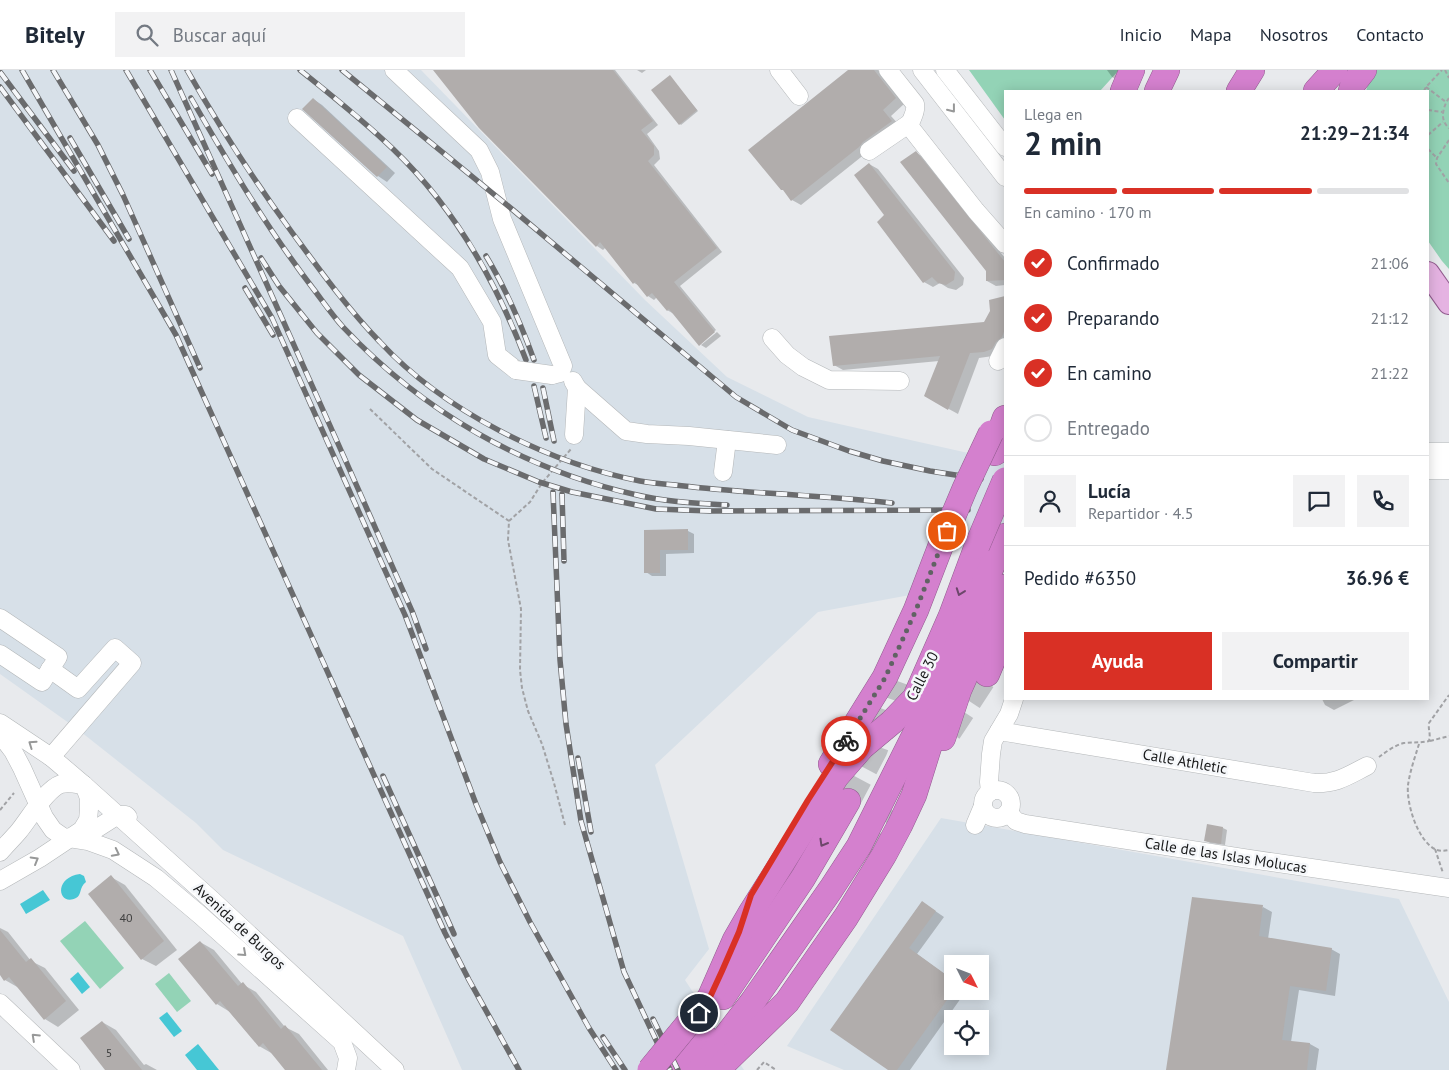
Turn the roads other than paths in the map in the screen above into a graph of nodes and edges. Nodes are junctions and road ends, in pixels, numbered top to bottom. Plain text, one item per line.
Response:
1 (394, 70) edge
2 (779, 70) edge
3 (888, 70) edge
4 (922, 70) edge
5 (945, 70) edge
6 (1132, 70) edge
7 (1143, 70) edge
8 (1167, 70) edge
9 (1252, 70) edge
10 (1335, 70) edge
11 (1364, 70) edge
12 (1123, 90) edge
13 (1137, 90) edge
14 (1157, 90) edge
15 (1240, 90) edge
16 (1317, 90) edge
17 (1351, 90) edge
18 (799, 96) dead end
19 (297, 118) dead end
20 (910, 123) junction
21 (1004, 147) edge
22 (869, 151) dead end
23 (1004, 177) edge
24 (1004, 243) edge
25 (1429, 256) edge
26 (1429, 274) edge
27 (1449, 278) edge
28 (1449, 303) edge
29 (772, 338) dead end
30 (557, 371) junction
31 (900, 381) dead end
32 (577, 388) junction
33 (1004, 407) edge
34 (574, 435) road end
35 (1000, 435) edge
36 (727, 440) junction
37 (777, 445) dead end
38 (1429, 452) edge
39 (1449, 452) edge
40 (1429, 470) edge
41 (1449, 470) edge
42 (724, 472) dead end
43 (1001, 490) edge
44 (981, 547) edge
45 (1004, 589) edge
46 (0, 618) edge
47 (1004, 633) edge
48 (0, 654) edge
49 (50, 669) junction
50 (987, 674) tunnel mouth
51 (907, 690) junction
52 (1014, 700) edge
53 (0, 722) edge
54 (999, 731) junction
55 (0, 734) edge
56 (51, 757) junction
57 (1367, 766) road end
58 (84, 785) junction
59 (987, 798) junction
60 (848, 800) tunnel mouth
61 (38, 805) junction
62 (118, 815) junction
63 (975, 825) dead end
64 (70, 839) junction
65 (0, 852) edge
66 (868, 855) tunnel mouth
67 (0, 881) edge
68 (1447, 884) edge
69 (739, 932) junction
70 (0, 1003) edge
71 (710, 1050) edge
72 (71, 1070) edge
73 (346, 1070) edge
74 (395, 1070) edge
75 (405, 1070) edge
76 (650, 1070) edge
77 (657, 1070) edge
78 (664, 1070) edge
79 (670, 1070) edge
80 (679, 1070) edge

1 - 30 street
2 - 18 street
3 - 20 street
4 -> 23 street
5 - 21 street
6 - 12 highway
7 - 13 highway
8 - 14 highway
9 - 15 highway
10 - 16 highway
11 - 17 highway
19 - 30 street, bridge
20 - 22 street
20 - 24 street
25 - 27 main road
26 - 28 main road
29 - 31 street
30 - 32 street
32 - 34 street
32 - 36 street
33 - 35 highway
35 - 44 highway, bridge
36 - 37 street
36 - 42 street
38 - 39 street
40 - 41 street
43 - 44 highway, bridge
44 -> 51 highway
44 - 69 highway
44 - 71 highway
45 - 71 highway, Calle 30
46 - 49 street
47 - 50 highway
48 - 49 street
49 - 56 street
51 - 69 highway, Calle 30
51 - 71 highway
52 - 54 street
56 -> 53 street, Avenida de Burgos
54 - 57 street, Calle Athletic
54 - 59 street
55 - 61 street, Avenida de Burgos
56 - 58 street, Avenida de Burgos
58 - 61 street
58 - 62 street, Avenida de Burgos
58 - 64 street
59 - 63 street
59 - 68 street, Calle de las Islas Molucas
60 -> 71 highway
61 - 64 street, Avenida de Burgos
61 - 65 street
62 - 64 street
62 - 74 street, Avenida de Burgos
62 - 75 street
67 -> 64 street
64 -> 73 street, Avenida de Burgos
66 - 71 highway
69 - 71 highway, Calle 30
72 -> 70 street
71 - 76 highway, Calle 30, bridge
71 - 77 highway
71 - 78 highway
71 - 79 highway
71 - 80 highway

